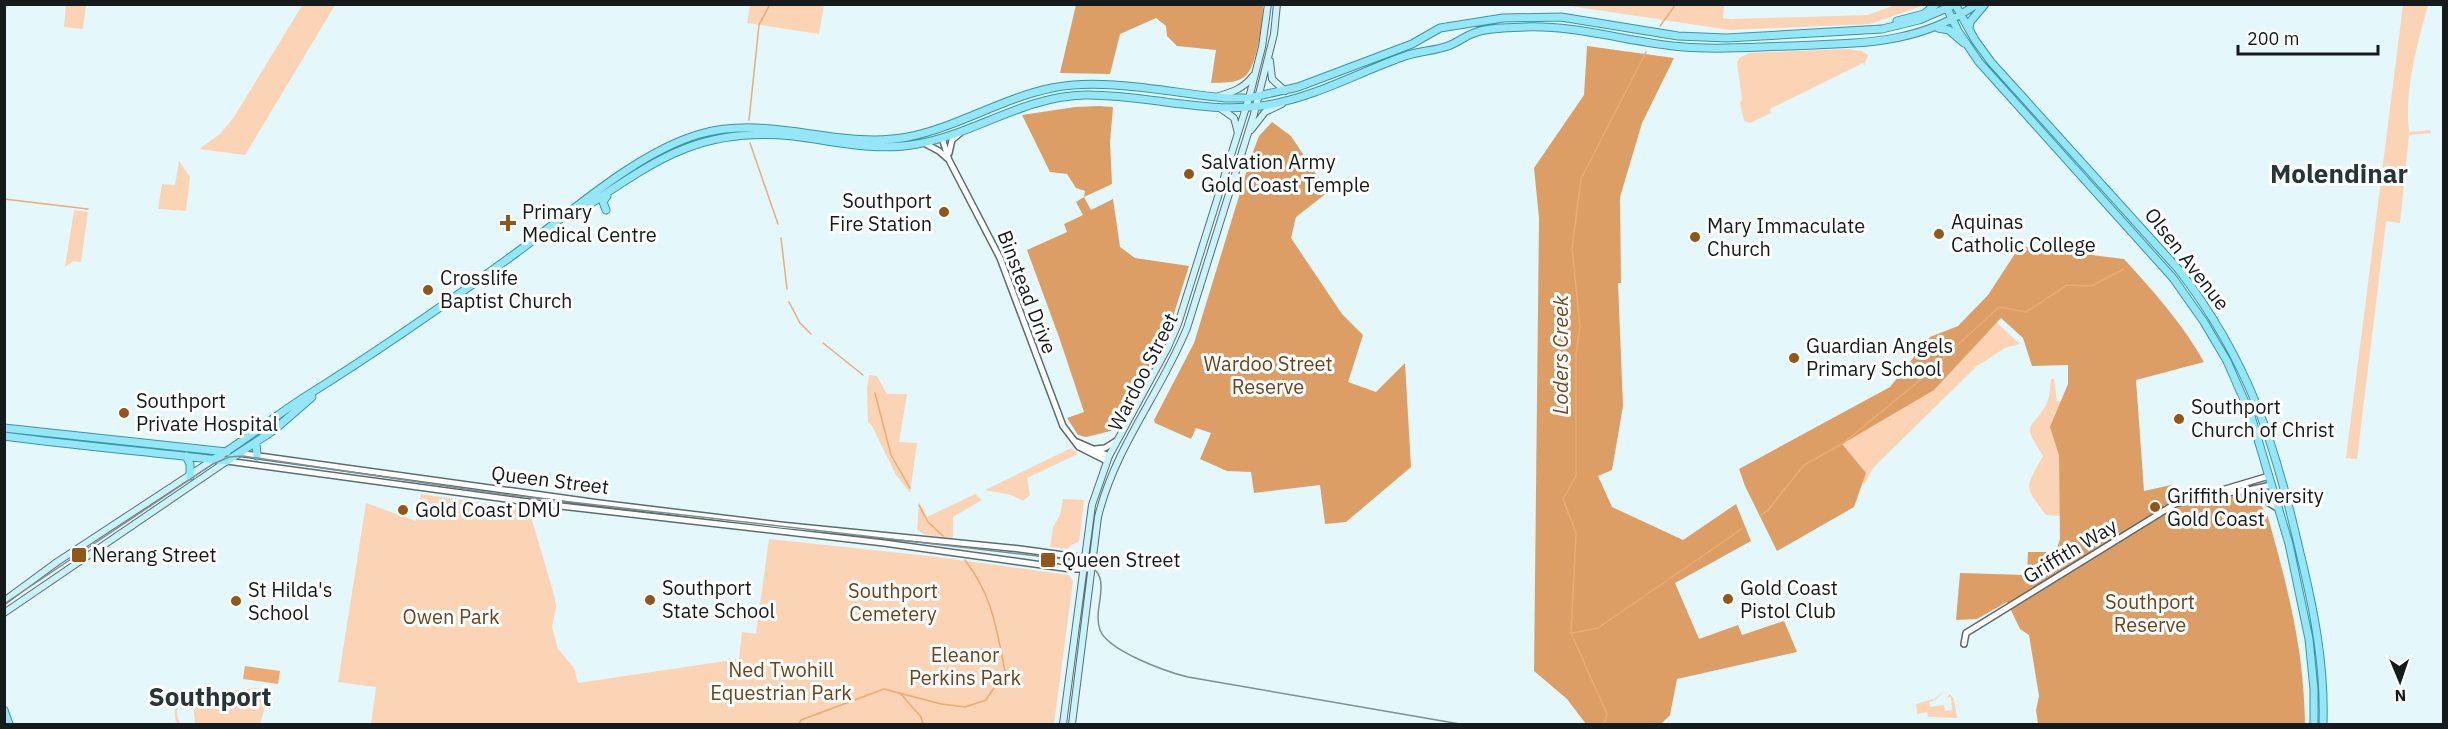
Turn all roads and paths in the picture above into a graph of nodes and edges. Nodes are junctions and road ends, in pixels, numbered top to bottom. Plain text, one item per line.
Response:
1 (1268, 4) edge
2 (1277, 4) edge
3 (1936, 4) edge
4 (1977, 4) edge
5 (1985, 4) edge
6 (1956, 5) edge
7 (1946, 7) edge
8 (1960, 15) junction
9 (1579, 19) junction
10 (1953, 20) junction
11 (1456, 25) junction
12 (1935, 28) junction
13 (1578, 29) junction
14 (1969, 30) junction
15 (1866, 31) junction
16 (1430, 32) junction
17 (1727, 38) junction
18 (1455, 43) junction
19 (1968, 46) junction
20 (1728, 48) junction
21 (1270, 51) junction
22 (1429, 51) junction
23 (1257, 68) junction
24 (1285, 91) junction
25 (1258, 96) junction
26 (1216, 97) junction
27 (1249, 98) junction
28 (1293, 99) junction
29 (1256, 106) junction
30 (1220, 108) junction
31 (1246, 108) junction
32 (963, 130) junction
33 (741, 131) junction
34 (926, 132) junction
35 (1247, 136) junction
36 (1238, 137) junction
37 (942, 138) junction
38 (924, 143) junction
39 (949, 160) junction
40 (615, 188) junction
41 (606, 210) dead end
42 (2135, 220) junction
43 (2128, 227) junction
44 (517, 252) junction
45 (324, 385) junction
46 (4, 428) edge
47 (4, 436) edge
48 (1071, 437) junction
49 (1118, 440) junction
50 (256, 442) junction
51 (1084, 446) junction
52 (226, 452) junction
53 (238, 453) junction
54 (186, 456) junction
55 (257, 456) junction
56 (1108, 458) junction
57 (214, 459) junction
58 (227, 461) junction
59 (1116, 462) junction
60 (190, 476) junction
61 (2269, 476) junction
62 (2271, 485) junction
63 (2256, 489) junction
64 (2203, 496) junction
65 (2279, 509) junction
66 (1084, 558) junction
67 (1093, 560) junction
68 (1091, 569) junction
69 (1082, 570) junction
70 (4, 601) edge
71 (4, 613) edge
72 (1965, 644) dead end
73 (4, 710) edge
74 (9, 724) edge
75 (1063, 724) edge
76 (1072, 724) edge
77 (2314, 724) edge
78 (2323, 724) edge

1 - 23 main road, Wardoo Street
2 - 21 main road, Wardoo Street
3 - 15 main road
4 - 8 main road
5 - 14 main road
6 - 7 main road
6 - 8 main road, Olsen Avenue
7 - 10 main road, Olsen Avenue
7 - 15 main road
8 - 10 main road
8 - 14 main road, Olsen Avenue
9 - 11 main road
9 - 13 main road
9 - 17 main road
10 - 12 main road
10 - 19 main road, Olsen Avenue
11 - 16 main road
11 - 18 main road
12 - 19 main road
12 - 20 main road
13 - 18 main road
13 - 20 main road
14 - 42 main road, Olsen Avenue
15 - 17 main road
16 - 22 main road
16 - 24 main road
17 - 20 main road
18 - 22 main road
19 - 43 main road, Olsen Avenue
21 - 24 main road
21 - 25 main road, Wardoo Street
22 - 28 main road
23 - 26 main road
23 - 27 main road, Wardoo Street
24 - 25 main road
25 - 27 main road
25 - 29 main road, Wardoo Street
26 - 27 main road
26 - 34 main road
27 - 31 main road, Wardoo Street
28 - 29 main road
28 - 35 main road
29 - 31 main road
29 - 35 main road, Wardoo Street
30 - 31 main road
30 - 32 main road
30 - 36 main road
31 - 36 main road, Wardoo Street
32 - 37 main road
32 - 39 street
33 - 34 main road
33 - 38 main road
33 - 40 main road
33 - 44 main road
34 - 37 main road
35 - 59 main road, Wardoo Street
36 - 49 main road, Wardoo Street
37 - 38 main road
37 - 39 street, Binstead Drive
38 - 39 street, Binstead Drive
39 - 48 street, Binstead Drive
40 - 41 main road
40 - 44 main road
42 - 43 main road
42 - 78 main road, Olsen Avenue
43 - 61 main road, Olsen Avenue
44 - 45 main road
45 - 50 main road
45 - 52 main road
46 - 52 main road, Queen Street
47 - 54 main road, Queen Street
48 - 51 street, Binstead Drive
48 - 56 street, Binstead Drive
49 - 51 street
49 - 56 main road, Wardoo Street
50 - 53 main road
50 - 55 main road
51 - 56 street, Binstead Drive
52 - 53 main road, Queen Street
52 - 57 main road
53 - 55 street, Queen Street
53 - 58 main road
54 - 57 main road, Queen Street
54 - 60 main road
55 - 66 street, Queen Street
56 - 59 main road
56 - 66 main road, Wardoo Street
57 - 58 main road, Queen Street
57 - 60 main road
58 - 69 street, Queen Street
58 - 71 main road
59 - 67 main road, Wardoo Street
60 - 70 main road
61 - 62 main road, Olsen Avenue
61 - 64 street, Griffith Way
62 - 63 street, Griffith Way
62 - 65 main road, Olsen Avenue
63 - 64 street, Griffith Way
63 - 65 street
64 - 72 street, Griffith Way
65 - 77 main road, Olsen Avenue
66 - 67 street, Queen Street
66 - 69 main road, Wardoo Street
67 - 68 main road, Wardoo Street
68 - 69 street, Queen Street
68 - 76 main road, Wardoo Street
69 - 75 main road, Wardoo Street
73 - 74 main road

